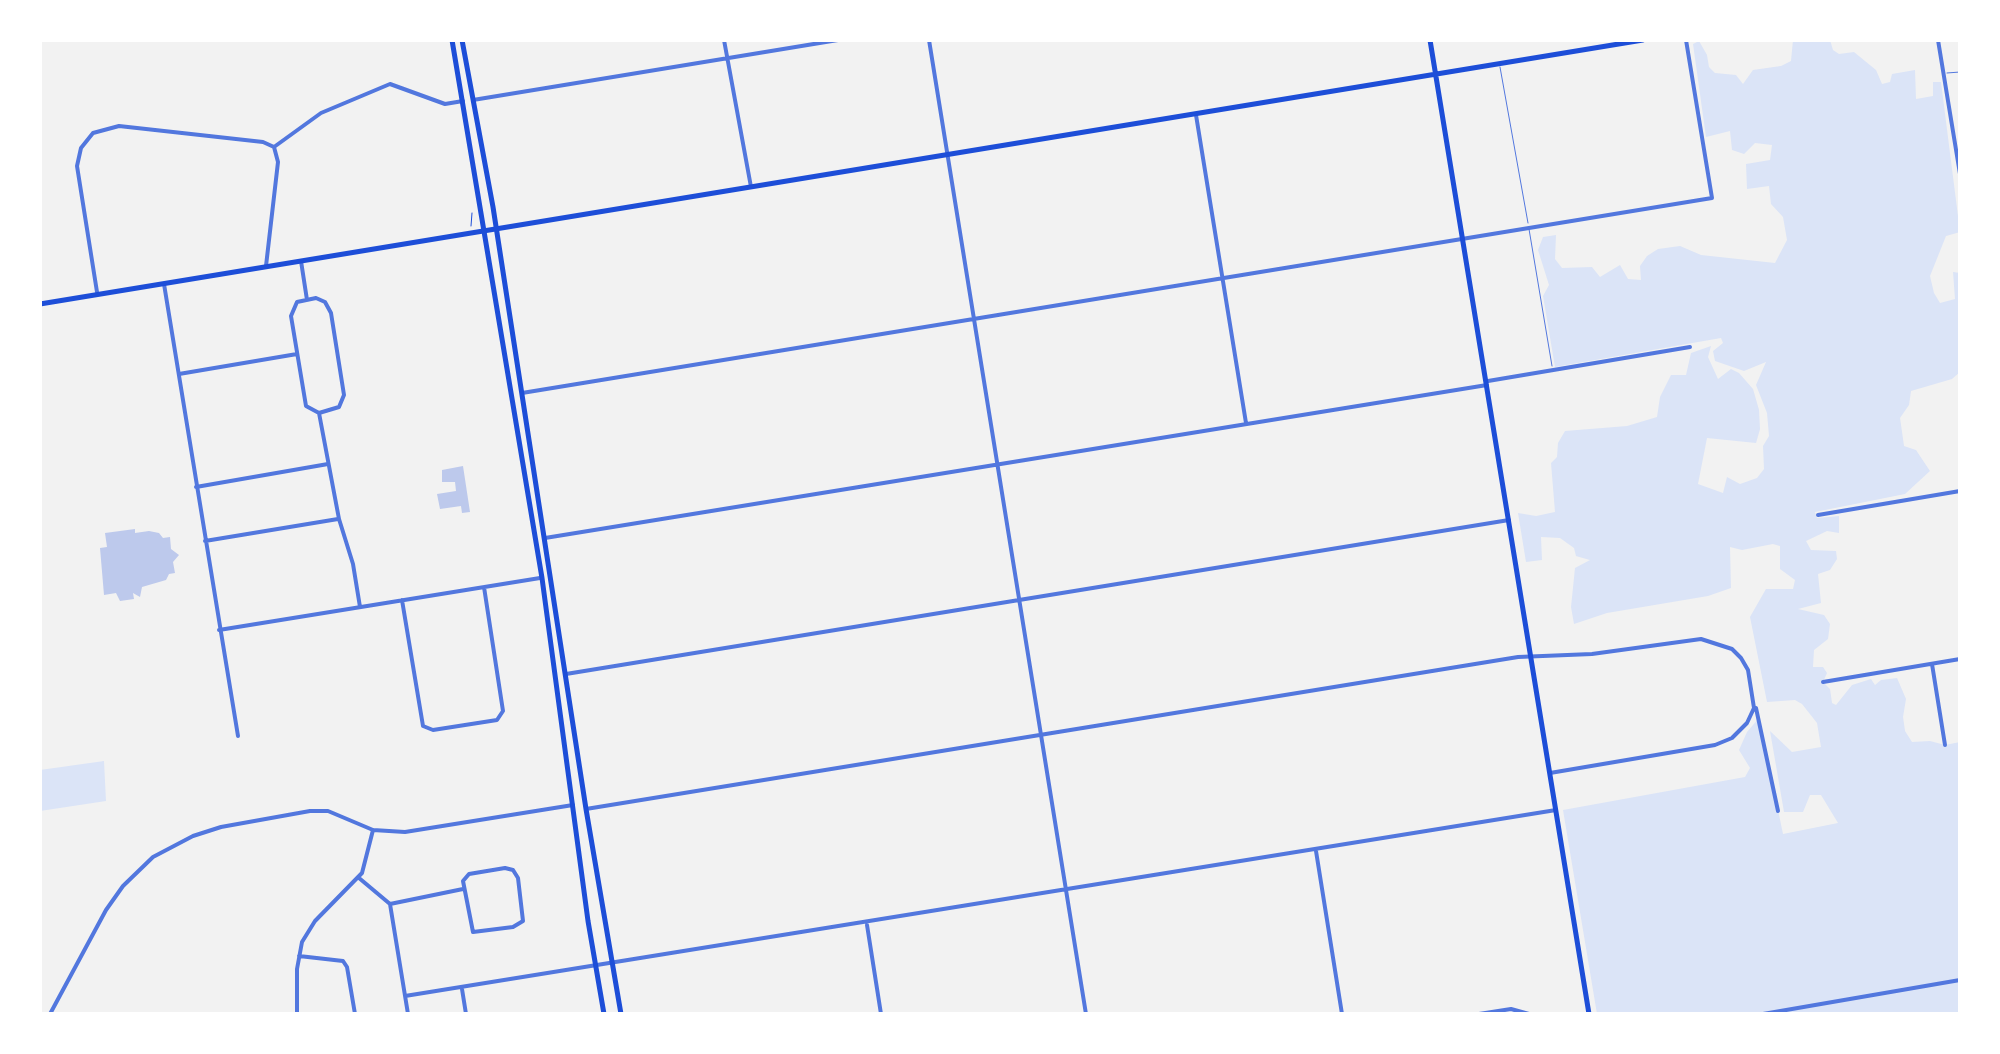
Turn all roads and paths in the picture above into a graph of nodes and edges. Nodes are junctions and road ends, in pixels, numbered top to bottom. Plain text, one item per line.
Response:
1 (452, 40) edge
2 (462, 40) edge
3 (724, 40) edge
4 (838, 40) edge
5 (929, 40) edge
6 (1430, 40) edge
7 (1642, 40) edge
8 (1686, 40) edge
9 (1938, 40) edge
10 (727, 58) junction
11 (1500, 64) junction
12 (1960, 72) edge
13 (1944, 74) junction
14 (1436, 75) junction
15 (472, 100) junction
16 (462, 101) junction
17 (1196, 114) junction
18 (274, 147) junction
19 (949, 155) junction
20 (1959, 156) edge
21 (1960, 174) edge
22 (750, 187) junction
23 (474, 211) dead end
24 (496, 228) junction
25 (1529, 228) junction
26 (484, 230) junction
27 (472, 232) junction
28 (1462, 240) junction
29 (302, 261) junction
30 (266, 267) junction
31 (1223, 279) junction
32 (164, 284) junction
33 (98, 295) junction
34 (307, 300) junction
35 (40, 304) edge
36 (976, 320) junction
37 (1690, 347) dead end
38 (297, 354) junction
39 (1552, 369) junction
40 (178, 374) junction
41 (1486, 383) junction
42 (522, 393) junction
43 (318, 413) junction
44 (1246, 423) junction
45 (328, 464) junction
46 (998, 464) junction
47 (196, 486) junction
48 (1960, 491) edge
49 (1818, 515) dead end
50 (339, 519) junction
51 (1509, 520) junction
52 (545, 538) junction
53 (205, 542) junction
54 (542, 578) junction
55 (484, 587) junction
56 (1020, 599) junction
57 (402, 600) junction
58 (360, 607) junction
59 (219, 630) junction
60 (1531, 656) junction
61 (1960, 659) edge
62 (1932, 664) junction
63 (565, 674) junction
64 (1823, 682) dead end
65 (1754, 700) junction
66 (1042, 735) junction
67 (238, 736) dead end
68 (1945, 745) dead end
69 (1550, 773) junction
70 (573, 806) junction
71 (586, 810) junction
72 (1556, 810) junction
73 (1778, 811) dead end
74 (373, 830) junction
75 (1316, 849) junction
76 (358, 878) junction
77 (464, 889) junction
78 (1066, 890) junction
79 (390, 904) junction
80 (867, 924) junction
81 (299, 956) junction
82 (612, 964) junction
83 (594, 967) junction
84 (1960, 980) edge
85 (462, 988) junction
86 (405, 996) junction
87 (50, 1014) edge
88 (297, 1014) edge
89 (354, 1014) edge
90 (408, 1014) edge
91 (466, 1014) edge
92 (604, 1014) edge
93 (621, 1014) edge
94 (881, 1014) edge
95 (1086, 1014) edge
96 (1342, 1014) edge
97 (1479, 1014) edge
98 (1529, 1014) edge
99 (1589, 1014) edge
100 (1763, 1014) edge

1 - 16 main road
2 - 15 main road
3 - 10 street
4 - 10 street
5 - 19 street
6 - 14 main road
7 - 11 main road
8 - 25 street
9 - 13 street
10 - 15 street
10 - 22 street
11 - 14 main road
11 - 25 lane
12 - 13 lane
13 - 20 street
14 - 17 main road
14 - 28 main road
15 - 24 main road
16 - 18 street
16 - 26 main road
17 - 19 main road
17 - 31 street
18 - 30 street
18 - 33 street
19 - 22 main road
19 - 36 street
20 - 21 street
22 - 24 main road
23 - 27 path
24 - 26 main road
24 - 42 main road
25 - 28 street
25 - 39 lane
26 - 27 main road
26 - 54 main road
27 - 29 main road
28 - 31 street
28 - 41 main road
29 - 30 main road
29 - 34 street
30 - 32 main road
31 - 36 street
31 - 44 street
32 - 33 main road
32 - 40 street
33 - 35 main road
34 - 38 street
34 - 43 street
36 - 42 street
36 - 46 street
37 - 39 street
38 - 40 street
38 - 43 street
39 - 41 street
40 - 47 street
41 - 44 street
41 - 51 main road
42 - 52 main road
43 - 45 street
44 - 46 street
45 - 47 street
45 - 50 street
46 - 52 street
46 - 56 street
47 - 53 street
48 - 49 street
50 - 53 street
50 - 58 street
51 - 56 street
51 - 60 main road
52 - 63 main road
53 - 59 street
54 - 55 street
54 - 70 main road
55 - 57 street
55 - 57 street
56 - 63 street
56 - 66 street
57 - 58 street
58 - 59 street
59 - 67 street
60 - 65 street
60 - 66 street
60 - 69 main road
61 - 62 street
62 - 64 street
62 - 68 street
63 - 71 main road
65 - 69 street
65 - 73 street
66 - 71 street
66 - 78 street
69 - 72 main road
70 - 74 street
70 - 83 main road
71 - 82 main road
72 - 75 street
72 - 99 main road
74 - 76 street
74 - 87 street
75 - 78 street
75 - 96 street
76 - 79 street
76 - 81 street
77 - 77 street
77 - 79 street
78 - 80 street
78 - 95 street
79 - 86 street
80 - 82 street
80 - 94 street
81 - 88 street
81 - 89 street
82 - 83 street
82 - 93 main road
83 - 85 street
83 - 92 main road
84 - 100 street
85 - 86 street
85 - 91 street
86 - 90 street
97 - 98 street

